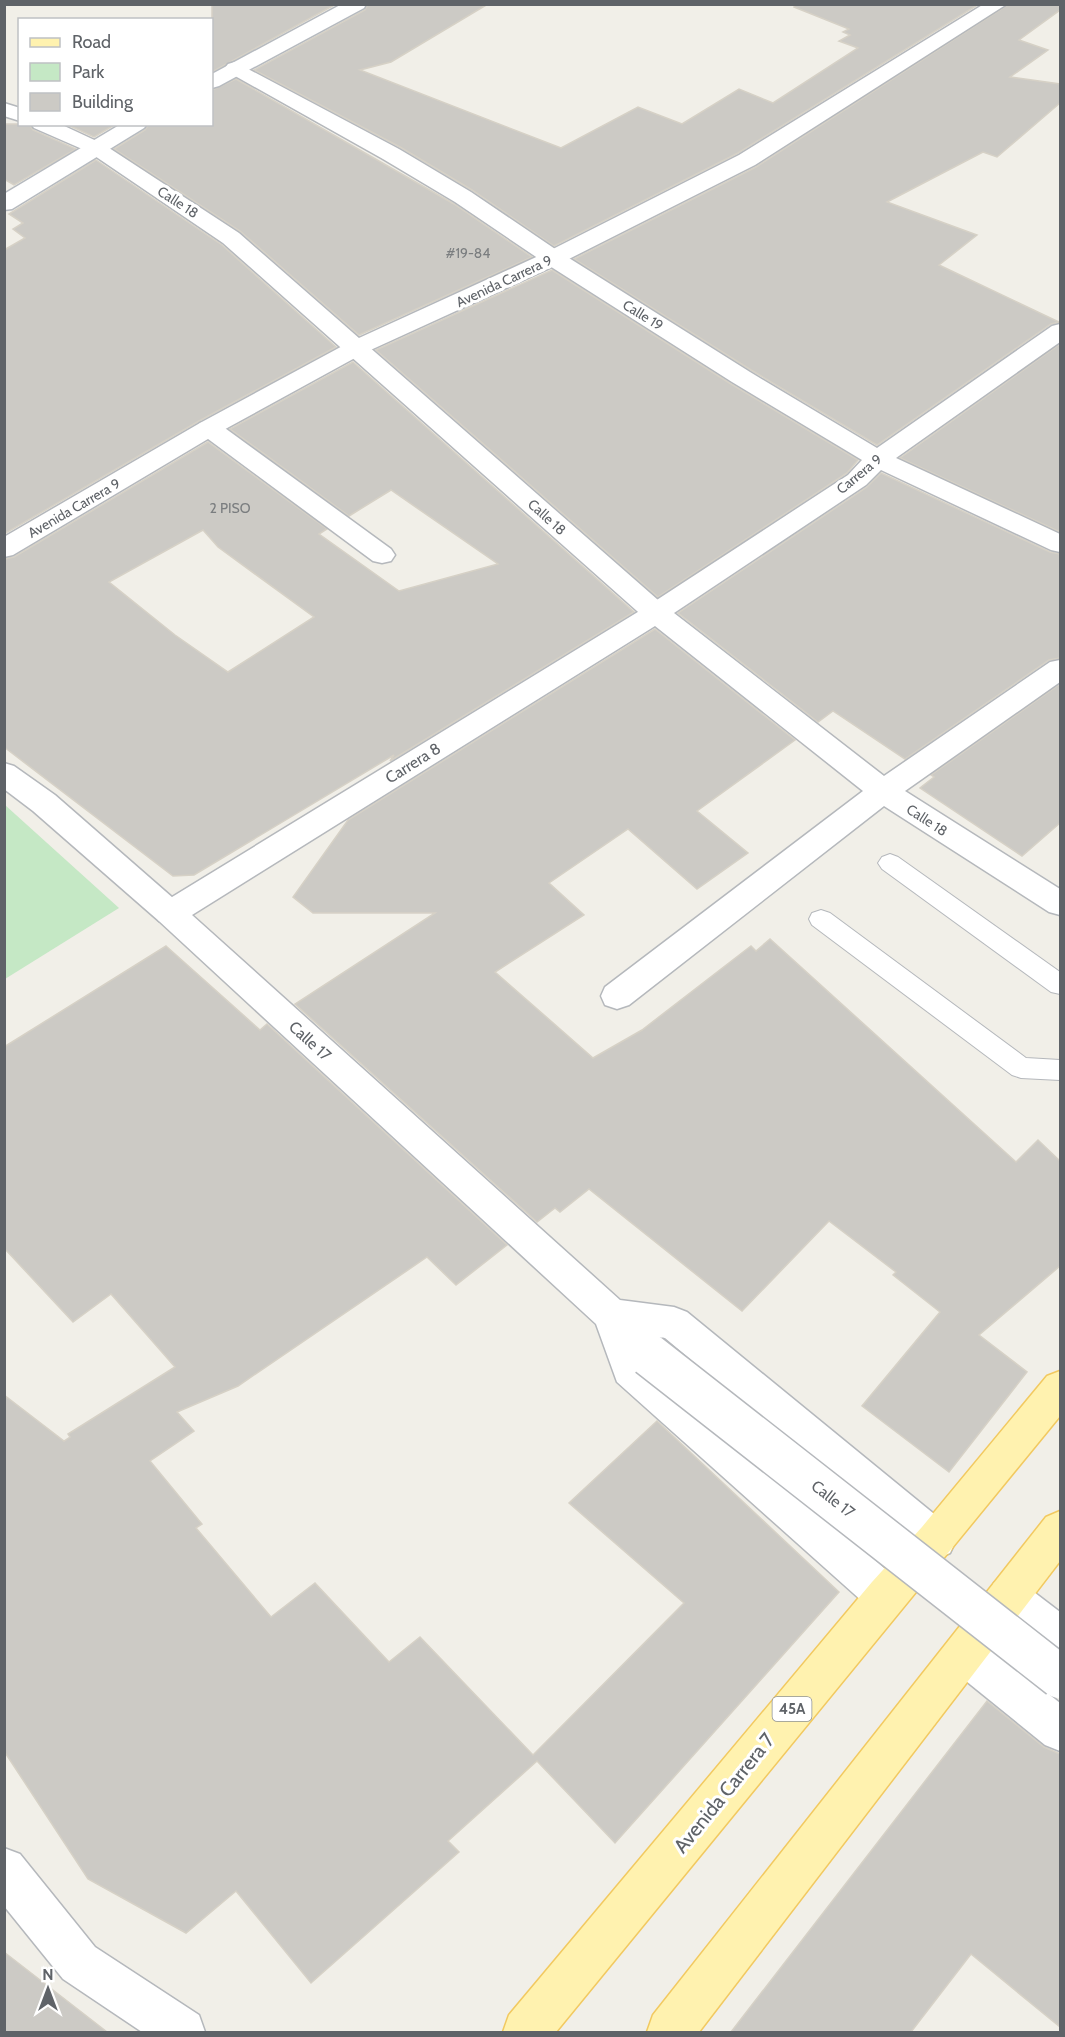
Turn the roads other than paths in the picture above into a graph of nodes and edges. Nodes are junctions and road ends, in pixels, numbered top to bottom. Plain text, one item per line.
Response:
1 (357, 4) edge
2 (998, 4) edge
3 (236, 68) junction
4 (213, 81) edge
5 (46, 126) edge
6 (134, 126) edge
7 (96, 148) junction
8 (4, 204) edge
9 (552, 258) junction
10 (1060, 331) edge
11 (356, 348) junction
12 (209, 428) junction
13 (878, 459) junction
14 (1060, 544) edge
15 (4, 549) edge
16 (382, 555) dead end
17 (656, 613) junction
18 (1060, 669) edge
19 (4, 772) edge
20 (883, 791) junction
21 (890, 863) dead end
22 (1060, 904) edge
23 (170, 913) junction
24 (820, 919) dead end
25 (1060, 986) edge
26 (617, 996) dead end
27 (1060, 1070) edge
28 (611, 1315) junction
29 (1060, 1388) edge
30 (1060, 1530) edge
31 (936, 1540) junction
32 (886, 1596) junction
33 (1008, 1597) junction
34 (1060, 1637) edge
35 (965, 1654) junction
36 (1060, 1677) edge
37 (1060, 1730) edge
38 (4, 1870) edge
39 (182, 2032) edge
40 (526, 2032) edge
41 (670, 2032) edge

1 - 3 street
2 - 9 street, Avenida Carrera 9
3 - 4 street
3 - 9 street, Calle 19
5 - 7 street, Calle 18
6 - 7 street
7 - 8 street
7 - 11 street, Calle 18
9 - 11 street, Avenida Carrera 9
9 - 13 street, Calle 19
10 - 13 street, Carrera 9
11 - 12 street, Avenida Carrera 9
11 - 17 street, Calle 18
12 - 15 street, Avenida Carrera 9
12 - 16 street
13 - 14 street, Calle 19
13 - 17 street, Carrera 9
17 - 20 street, Calle 18
17 - 23 street, Carrera 8
18 - 20 street
19 - 23 street, Calle 17
20 - 22 street, Calle 18
20 - 26 street
21 - 25 lane
23 - 28 street, Calle 17
24 - 27 lane
28 - 31 street, Calle 17
28 - 32 street, Calle 17
28 - 36 street, Calle 17, bridge
29 - 31 main road, Avenida Carrera 7 / 45A
30 - 33 main road
31 - 32 main road, Avenida Carrera 7 / 45A
32 - 40 main road, Avenida Carrera 7 / 45A
33 - 34 street
33 - 35 main road
35 - 37 street
35 - 41 main road
38 - 39 street

